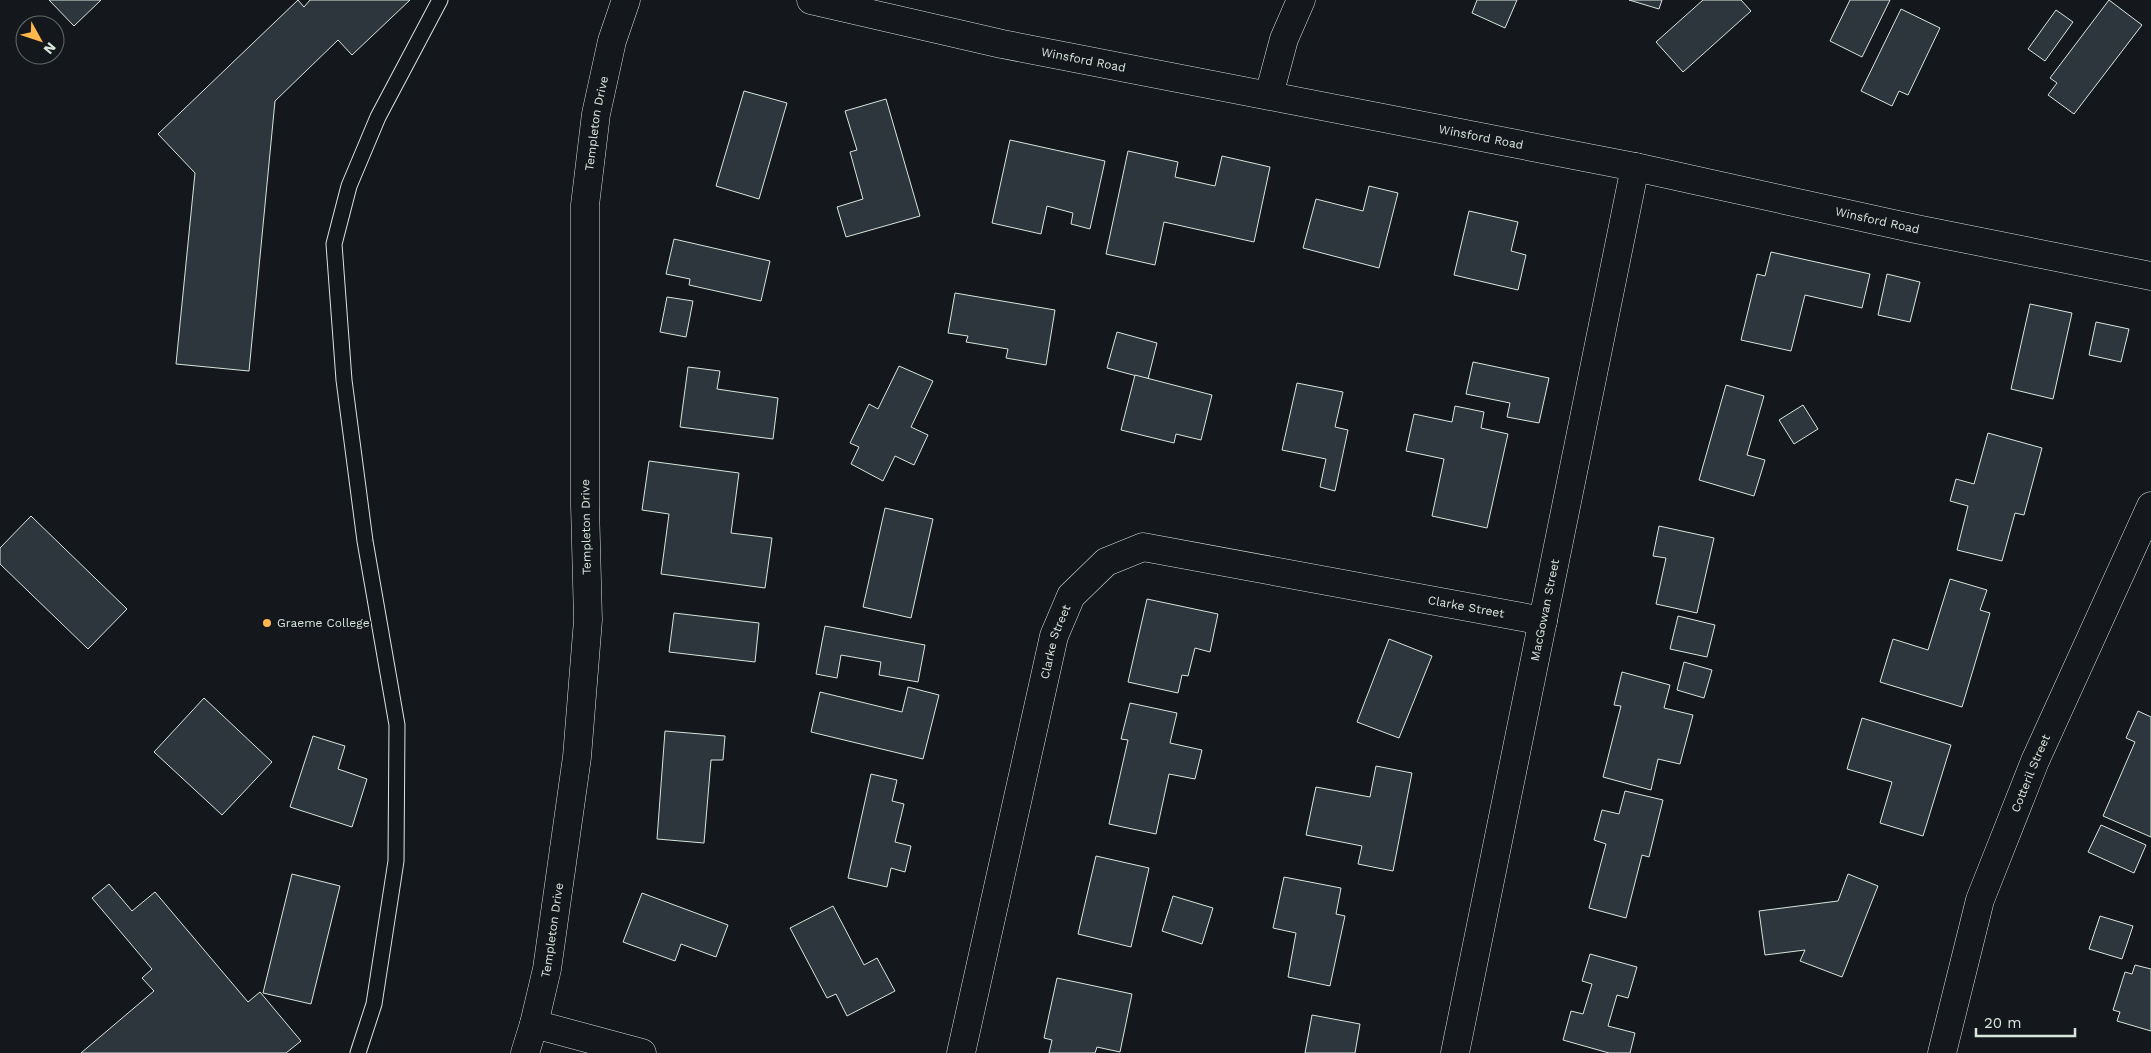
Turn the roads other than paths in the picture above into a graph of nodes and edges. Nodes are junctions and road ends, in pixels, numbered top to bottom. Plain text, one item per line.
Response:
1 (440, 0) edge
2 (626, 0) edge
3 (811, 0) edge
4 (1301, 0) edge
5 (1269, 95) junction
6 (1635, 167) junction
7 (2151, 276) edge
8 (2151, 506) edge
9 (1542, 621) junction
10 (534, 1024) junction
11 (358, 1053) edge
12 (525, 1053) edge
13 (642, 1053) edge
14 (961, 1053) edge
15 (1455, 1053) edge
16 (1942, 1053) edge

1 - 11 lane
2 - 10 street, Templeton Drive
3 - 5 street, Winsford Road
4 - 5 street
5 - 6 street, Winsford Road
6 - 7 street, Winsford Road
6 - 9 street, MacGowan Street
8 - 16 street, Cotteril Street
9 - 14 street, Clarke Street
9 - 15 street, MacGowan Street
10 - 12 street, Templeton Drive
10 - 13 street

